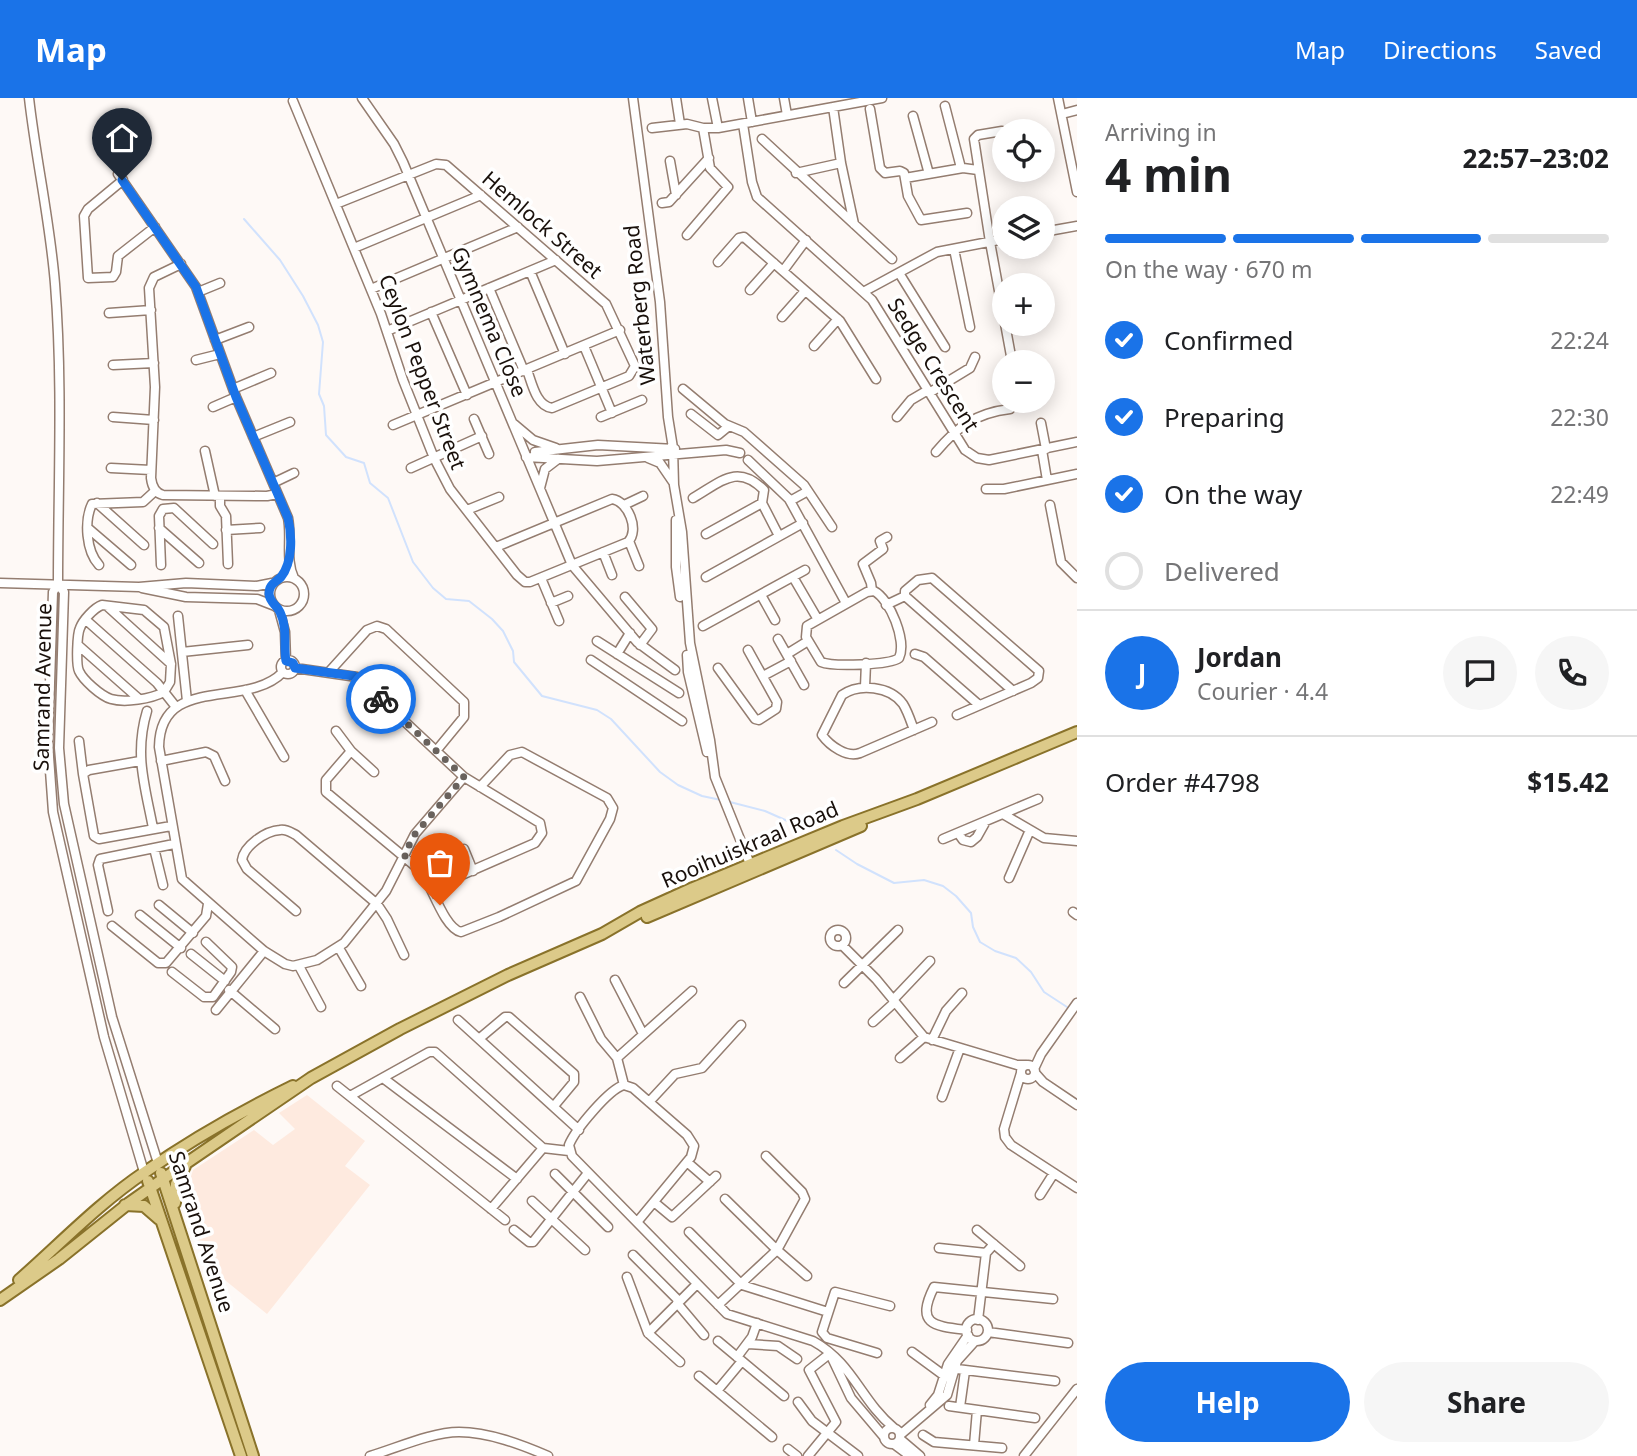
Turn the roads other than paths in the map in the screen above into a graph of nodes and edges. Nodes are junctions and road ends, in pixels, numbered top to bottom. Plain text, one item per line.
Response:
1 (29, 98) edge
2 (362, 98) edge
3 (633, 98) edge
4 (676, 98) edge
5 (712, 98) edge
6 (748, 98) edge
7 (784, 98) edge
8 (819, 98) edge
9 (882, 98) edge
10 (1058, 98) edge
11 (853, 101) edge
12 (293, 102) dead end
13 (945, 106) dead end
14 (833, 107) junction
15 (870, 108) dead end
16 (821, 109) junction
17 (1077, 110) edge
18 (1062, 114) junction
19 (787, 116) junction
20 (913, 116) dead end
21 (747, 123) junction
22 (680, 124) junction
23 (652, 128) dead end
24 (703, 128) junction
25 (718, 128) junction
26 (992, 133) edge
27 (762, 139) dead end
28 (709, 158) junction
29 (670, 161) dead end
30 (841, 163) junction
31 (961, 168) junction
32 (1075, 168) edge
33 (978, 170) junction
34 (796, 173) junction
35 (408, 174) junction
36 (929, 174) junction
37 (905, 178) junction
38 (1077, 192) edge
39 (481, 195) junction
40 (676, 195) junction
41 (662, 203) dead end
42 (336, 204) junction
43 (967, 213) dead end
44 (426, 217) junction
45 (854, 224) junction
46 (1077, 226) edge
47 (155, 227) junction
48 (518, 227) junction
49 (1055, 230) edge
50 (687, 235) dead end
51 (806, 240) junction
52 (992, 241) edge
53 (989, 242) junction
54 (354, 248) junction
55 (954, 248) junction
56 (443, 258) junction
57 (892, 259) dead end
58 (556, 260) junction
59 (718, 262) dead end
60 (774, 263) junction
61 (181, 264) junction
62 (530, 271) junction
63 (783, 271) junction
64 (899, 273) junction
65 (220, 283) dead end
66 (489, 288) junction
67 (371, 289) junction
68 (750, 290) dead end
69 (805, 291) junction
70 (198, 292) junction
71 (864, 292) junction
72 (461, 300) junction
73 (150, 310) junction
74 (431, 312) junction
75 (109, 313) dead end
76 (782, 317) dead end
77 (838, 319) junction
78 (249, 327) dead end
79 (970, 327) dead end
80 (620, 330) junction
81 (387, 331) junction
82 (215, 340) junction
83 (584, 346) junction
84 (814, 346) dead end
85 (945, 347) dead end
86 (1010, 350) edge
87 (220, 354) junction
88 (565, 354) junction
89 (975, 357) dead end
90 (196, 360) dead end
91 (154, 363) junction
92 (113, 365) dead end
93 (525, 370) junction
94 (271, 373) dead end
95 (876, 379) dead end
96 (495, 383) junction
97 (602, 388) junction
98 (683, 389) dead end
99 (928, 391) junction
100 (234, 393) junction
101 (467, 395) junction
102 (642, 400) dead end
103 (213, 407) dead end
104 (992, 411) edge
105 (612, 413) junction
106 (691, 414) dead end
107 (417, 415) junction
108 (113, 417) dead end
109 (897, 417) dead end
110 (601, 418) dead end
111 (474, 419) dead end
112 (154, 420) junction
113 (289, 422) dead end
114 (511, 422) junction
115 (1041, 424) dead end
116 (393, 425) dead end
117 (729, 425) junction
118 (953, 432) junction
119 (482, 436) junction
120 (253, 438) junction
121 (1077, 442) edge
122 (615, 446) junction
123 (1044, 449) junction
124 (205, 451) dead end
125 (674, 451) junction
126 (936, 452) dead end
127 (561, 453) junction
128 (740, 453) dead end
129 (489, 454) dead end
130 (526, 455) junction
131 (646, 457) junction
132 (434, 458) junction
133 (616, 460) junction
134 (748, 460) dead end
135 (111, 468) dead end
136 (411, 468) dead end
137 (151, 470) junction
138 (294, 474) dead end
139 (1077, 474) edge
140 (1047, 480) junction
141 (273, 483) junction
142 (674, 485) junction
143 (540, 489) junction
144 (986, 489) dead end
145 (155, 491) junction
146 (808, 491) junction
147 (277, 494) junction
148 (174, 495) junction
149 (217, 496) junction
150 (643, 496) dead end
151 (499, 497) dead end
152 (693, 498) dead end
153 (790, 501) junction
154 (97, 503) junction
155 (762, 503) junction
156 (624, 505) junction
157 (1050, 505) dead end
158 (174, 508) junction
159 (467, 510) junction
160 (554, 523) junction
161 (803, 523) junction
162 (832, 527) dead end
163 (159, 528) junction
164 (260, 528) dead end
165 (89, 529) junction
166 (226, 530) junction
167 (706, 534) dead end
168 (779, 536) junction
169 (887, 537) dead end
170 (629, 541) junction
171 (213, 544) dead end
172 (144, 545) dead end
173 (496, 547) junction
174 (603, 552) junction
175 (289, 555) junction
176 (199, 564) dead end
177 (99, 565) dead end
178 (131, 565) dead end
179 (161, 565) dead end
180 (228, 565) dead end
181 (572, 565) junction
182 (639, 566) dead end
183 (805, 570) dead end
184 (612, 575) dead end
185 (280, 577) junction
186 (706, 577) dead end
187 (793, 577) junction
188 (294, 578) junction
189 (541, 578) junction
190 (1077, 578) edge
191 (0, 583) edge
192 (186, 583) junction
193 (272, 583) junction
194 (58, 584) junction
195 (139, 587) junction
196 (872, 591) junction
197 (761, 595) junction
198 (568, 596) dead end
199 (905, 596) junction
200 (186, 597) junction
201 (625, 597) dead end
202 (551, 603) junction
203 (846, 603) junction
204 (886, 605) junction
205 (107, 606) junction
206 (277, 608) junction
207 (293, 610) junction
208 (178, 616) dead end
209 (817, 618) junction
210 (86, 620) junction
211 (775, 620) dead end
212 (559, 621) dead end
213 (703, 626) dead end
214 (285, 632) junction
215 (630, 634) junction
216 (778, 639) dead end
217 (597, 641) dead end
218 (808, 641) junction
219 (78, 645) junction
220 (248, 645) dead end
221 (640, 645) junction
222 (748, 650) dead end
223 (182, 652) junction
224 (617, 654) junction
225 (915, 654) dead end
226 (789, 657) junction
227 (591, 660) dead end
228 (286, 661) junction
229 (866, 663) junction
230 (171, 664) junction
231 (718, 667) dead end
232 (295, 668) junction
233 (674, 670) dead end
234 (644, 671) junction
235 (284, 672) junction
236 (329, 672) junction
237 (763, 676) junction
238 (804, 685) dead end
239 (865, 687) junction
240 (634, 688) junction
241 (245, 690) junction
242 (1013, 691) junction
243 (164, 692) junction
244 (679, 694) dead end
245 (138, 698) junction
246 (187, 701) junction
247 (979, 705) junction
248 (176, 707) junction
249 (147, 711) dead end
250 (957, 715) dead end
251 (682, 721) dead end
252 (932, 722) dead end
253 (914, 730) junction
254 (1077, 730) edge
255 (336, 731) dead end
256 (79, 741) dead end
257 (351, 751) junction
258 (436, 751) junction
259 (284, 757) dead end
260 (140, 761) junction
261 (161, 761) junction
262 (374, 772) dead end
263 (83, 774) junction
264 (464, 777) junction
265 (225, 780) dead end
266 (480, 787) junction
267 (1038, 799) dead end
268 (1003, 814) junction
269 (986, 821) junction
270 (172, 826) junction
271 (153, 828) junction
272 (1030, 830) junction
273 (958, 833) junction
274 (943, 839) dead end
275 (1077, 841) edge
276 (174, 844) junction
277 (154, 848) junction
278 (464, 849) dead end
279 (404, 855) junction
280 (751, 868) junction
281 (473, 870) junction
282 (1009, 878) dead end
283 (163, 885) dead end
284 (432, 888) junction
285 (208, 904) junction
286 (377, 904) junction
287 (159, 905) dead end
288 (108, 911) dead end
289 (296, 911) dead end
290 (139, 915) dead end
291 (112, 926) dead end
292 (898, 930) dead end
293 (193, 933) junction
294 (206, 942) dead end
295 (842, 945) dead end
296 (181, 948) junction
297 (339, 948) junction
298 (264, 951) junction
299 (191, 954) dead end
300 (404, 955) dead end
301 (930, 961) dead end
302 (299, 965) junction
303 (864, 966) junction
304 (172, 972) dead end
305 (615, 980) dead end
306 (223, 983) junction
307 (844, 983) dead end
308 (361, 986) dead end
309 (692, 991) dead end
310 (231, 992) junction
311 (962, 993) dead end
312 (580, 997) dead end
313 (894, 1001) junction
314 (1077, 1003) edge
315 (321, 1007) dead end
316 (216, 1010) dead end
317 (458, 1020) dead end
318 (873, 1022) dead end
319 (741, 1025) dead end
320 (275, 1029) dead end
321 (643, 1034) junction
322 (480, 1038) junction
323 (928, 1039) junction
324 (960, 1048) junction
325 (617, 1058) junction
326 (900, 1058) dead end
327 (1028, 1070) junction
328 (383, 1078) junction
329 (311, 1079) junction
330 (624, 1085) junction
331 (337, 1086) dead end
332 (350, 1097) junction
333 (942, 1097) dead end
334 (649, 1102) junction
335 (1077, 1105) edge
336 (554, 1106) junction
337 (579, 1130) junction
338 (543, 1149) junction
339 (569, 1151) junction
340 (765, 1156) dead end
341 (687, 1162) junction
342 (158, 1163) junction
343 (187, 1164) junction
344 (144, 1172) junction
345 (588, 1173) junction
346 (1054, 1173) junction
347 (555, 1174) dead end
348 (163, 1178) junction
349 (517, 1180) junction
350 (150, 1188) junction
351 (1077, 1188) edge
352 (573, 1191) junction
353 (1040, 1195) dead end
354 (725, 1199) dead end
355 (532, 1202) dead end
356 (653, 1202) junction
357 (125, 1205) junction
358 (491, 1209) junction
359 (176, 1212) junction
360 (552, 1219) junction
361 (505, 1220) dead end
362 (161, 1222) junction
363 (638, 1222) junction
364 (608, 1227) dead end
365 (514, 1230) dead end
366 (977, 1230) dead end
367 (689, 1232) dead end
368 (994, 1244) junction
369 (939, 1248) dead end
370 (585, 1250) dead end
371 (777, 1250) junction
372 (986, 1253) junction
373 (633, 1255) dead end
374 (1020, 1266) dead end
375 (807, 1276) dead end
376 (627, 1277) dead end
377 (698, 1284) junction
378 (742, 1285) junction
379 (981, 1292) junction
380 (1053, 1298) dead end
381 (0, 1299) edge
382 (678, 1302) junction
383 (718, 1305) junction
384 (891, 1306) dead end
385 (828, 1312) junction
386 (978, 1320) junction
387 (757, 1323) junction
388 (988, 1332) junction
389 (648, 1333) junction
390 (704, 1335) dead end
391 (970, 1335) junction
392 (797, 1337) junction
393 (718, 1341) dead end
394 (1068, 1343) dead end
395 (748, 1344) junction
396 (912, 1352) dead end
397 (877, 1353) dead end
398 (828, 1354) junction
399 (739, 1359) junction
400 (797, 1359) dead end
401 (680, 1362) dead end
402 (965, 1371) junction
403 (949, 1373) junction
404 (699, 1376) dead end
405 (1055, 1381) dead end
406 (1077, 1390) edge
407 (717, 1391) junction
408 (784, 1396) dead end
409 (798, 1402) dead end
410 (949, 1406) dead end
411 (960, 1407) junction
412 (977, 1410) junction
413 (1035, 1418) dead end
414 (826, 1434) junction
415 (897, 1435) junction
416 (923, 1435) dead end
417 (772, 1437) dead end
418 (884, 1437) junction
419 (974, 1445) junction
420 (1002, 1448) dead end
421 (788, 1449) dead end
422 (380, 1454) edge
423 (241, 1456) edge
424 (253, 1456) edge
425 (370, 1456) edge
426 (548, 1456) edge
427 (797, 1456) edge
428 (808, 1456) edge
429 (858, 1456) edge
430 (910, 1456) edge
431 (920, 1456) edge
432 (1024, 1456) edge

1 - 194 street
2 - 35 street, Gymnema Close
3 - 125 street, Waterberg Road
4 - 22 street
5 - 25 street
6 - 21 street, Sedge Crescent
7 - 19 street
8 - 16 street
9 - 11 street
10 - 18 street
11 - 14 street
12 - 42 street, Ceylon Pepper Street
13 - 31 street
14 - 16 street
14 - 30 street
15 - 37 street
16 - 19 street
17 - 18 street
18 - 32 street
19 - 21 street
20 - 36 street
21 - 25 street
21 - 51 street, Sedge Crescent
22 - 23 street
22 - 24 street
24 - 25 street
24 - 28 street
26 - 33 street
27 - 34 street
28 - 40 street
28 - 50 street
29 - 40 street
30 - 34 street
30 - 45 street
31 - 33 street
31 - 36 street
32 - 38 street
33 - 53 street
34 - 45 street
35 - 39 street, Hemlock Street
35 - 42 street, Hemlock Street
35 - 44 street, Gymnema Close
36 - 37 street
37 - 43 street
39 - 44 street
39 - 48 street, Hemlock Street
40 - 41 street
42 - 54 street, Ceylon Pepper Street
44 - 54 street
44 - 56 street, Gymnema Close
45 - 57 street
46 - 49 street
47 - 47 street
47 - 61 street
48 - 56 street
48 - 58 street, Hemlock Street
51 - 63 street
51 - 71 street, Sedge Crescent
52 - 53 street
53 - 55 street
53 - 86 street
54 - 67 street, Ceylon Pepper Street
55 - 64 street
55 - 79 street
56 - 67 street
56 - 72 street, Gymnema Close
58 - 62 street
58 - 80 street, Hemlock Street
59 - 60 street
60 - 63 street
60 - 68 street
61 - 70 street
61 - 73 street
62 - 66 street
62 - 88 street
63 - 69 street
64 - 71 street
64 - 85 street
65 - 70 street
66 - 72 street
66 - 93 street, Hemlock Street
67 - 81 street, Ceylon Pepper Street
69 - 76 street
69 - 77 street
70 - 82 street
71 - 99 street, Sedge Crescent
72 - 74 street
72 - 96 street, Gymnema Close
73 - 75 street
73 - 91 street
74 - 81 street
74 - 101 street
77 - 84 street
77 - 95 street
78 - 82 street
80 - 83 street
80 - 97 street, Hemlock Street
81 - 107 street, Ceylon Pepper Street
82 - 87 street
83 - 88 street
83 - 97 street
87 - 90 street
87 - 100 street
88 - 93 street
89 - 99 street
91 - 92 street
91 - 112 street
93 - 96 street
93 - 97 street, Hemlock Street
94 - 100 street
96 - 101 street
96 - 114 street, Gymnema Close
97 - 105 street
98 - 117 street
99 - 109 street
99 - 118 street, Sedge Crescent
100 - 103 street
100 - 120 street
101 - 107 street
102 - 105 street
104 - 118 street
105 - 110 street
106 - 117 street
107 - 116 street
107 - 132 street, Ceylon Pepper Street
108 - 112 street
111 - 119 street
112 - 137 street
113 - 120 street
114 - 127 street
114 - 130 street, Gymnema Close
115 - 123 street
117 - 146 street
118 - 123 street, Sedge Crescent
118 - 126 street
119 - 129 street
119 - 132 street
120 - 141 street
121 - 123 street, Sedge Crescent
122 - 125 street
122 - 127 street
122 - 133 street
123 - 140 street
124 - 149 street
125 - 128 street
125 - 131 street
125 - 142 street, Waterberg Road
127 - 130 street
127 - 133 street
127 - 143 street
130 - 143 street, Gymnema Close
131 - 133 street
131 - 142 street
132 - 136 street
132 - 159 street, Ceylon Pepper Street
134 - 153 street
135 - 137 street
137 - 145 street
138 - 141 street
139 - 140 street
140 - 144 street
141 - 147 street
142 - 280 street, Waterberg Road
143 - 160 street, Gymnema Close
145 - 148 street
145 - 154 street
146 - 153 street
146 - 162 street
147 - 149 street
147 - 175 street
148 - 149 street
148 - 158 street
149 - 166 street
150 - 156 street
151 - 159 street
152 - 155 street
153 - 161 street
154 - 165 street
154 - 172 street
155 - 167 street
155 - 168 street
156 - 160 street
156 - 170 street
157 - 190 street
158 - 163 street
158 - 171 street
159 - 173 street, Ceylon Pepper Street
160 - 173 street
160 - 181 street, Gymnema Close
161 - 168 street
161 - 203 street
163 - 176 street
163 - 179 street
164 - 166 street
165 - 177 street
165 - 178 street
166 - 180 street
168 - 186 street
169 - 196 street
170 - 174 street
170 - 182 street
173 - 189 street, Ceylon Pepper Street
174 - 181 street
174 - 184 street
175 - 185 street
175 - 188 street
181 - 189 street
181 - 215 street, Gymnema Close
183 - 187 street
185 - 188 street
185 - 193 street
187 - 197 street
187 - 209 street
188 - 207 street
189 - 202 street
191 - 194 street
192 - 193 street
192 - 195 street
192 - 200 street
193 - 206 street
194 - 195 street
194 - 342 street, Samrand Avenue
194 - 344 street, Samrand Avenue
195 - 200 street
196 - 203 street
196 - 204 street
197 - 211 street
197 - 213 street
198 - 202 street
199 - 204 street
199 - 242 street
199 - 242 street
200 - 206 street
201 - 221 street
202 - 212 street
203 - 209 street
204 - 229 street
205 - 210 street
205 - 230 street
205 - 230 street
206 - 207 street
206 - 214 street
207 - 214 street
208 - 223 street
209 - 218 street
210 - 219 street
210 - 243 street
214 - 228 street
215 - 221 street, Gymnema Close
215 - 224 street
216 - 226 street
217 - 224 street
218 - 226 street
218 - 229 street
219 - 245 street
219 - 245 street
220 - 223 street
221 - 233 street, Gymnema Close
222 - 237 street
223 - 246 street
224 - 234 street
225 - 247 street
226 - 237 street
226 - 238 street
227 - 240 street
228 - 232 street
228 - 235 street
229 - 239 street
230 - 243 street
231 - 237 street
232 - 235 street
232 - 236 street
234 - 240 street
234 - 244 street
235 - 241 street
236 - 258 street
236 - 258 street
239 - 253 street
239 - 253 street
240 - 251 street
241 - 246 street
241 - 259 street
242 - 247 street
243 - 245 street
243 - 248 street
246 - 248 street
247 - 250 street
248 - 261 street
249 - 260 street
252 - 253 street
254 - 280 main road, Rooihuiskraal Road
255 - 257 street
256 - 263 street
257 - 262 street
257 - 279 street
258 - 264 street
260 - 263 street
260 - 271 street
261 - 265 street
261 - 270 street
263 - 271 street
264 - 266 street
264 - 279 street
266 - 281 street
266 - 284 street
267 - 268 street
268 - 269 street
268 - 272 street
269 - 273 street
269 - 273 street
270 - 271 street
270 - 276 street
272 - 275 street
272 - 282 street
273 - 274 street
276 - 277 street
276 - 285 street
277 - 283 street
277 - 288 street
278 - 281 street
279 - 284 street
279 - 286 street
280 - 329 main road, Rooihuiskraal Road
281 - 284 street
285 - 293 street
285 - 298 street
286 - 289 street
286 - 297 street
286 - 300 street
287 - 293 street
290 - 296 street
291 - 296 street
292 - 303 street
293 - 296 street
294 - 306 street
295 - 303 street
297 - 302 street
297 - 308 street
298 - 302 street
298 - 310 street
299 - 306 street
301 - 313 street
302 - 315 street
303 - 307 street
303 - 313 street
304 - 306 street
305 - 321 street
306 - 310 street
309 - 321 street
310 - 316 street
310 - 320 street
311 - 323 street
312 - 325 street
313 - 318 street
313 - 323 street
314 - 327 street
317 - 322 street
319 - 334 street
321 - 325 street
322 - 336 street
322 - 336 street
323 - 324 street
323 - 326 street
324 - 327 street
324 - 333 street
325 - 330 street
327 - 335 street
327 - 346 street
328 - 332 street
328 - 338 street
328 - 349 street
329 - 342 main road, Rooihuiskraal Road
329 - 343 main road, Rooihuiskraal Road
330 - 334 street
330 - 337 street
331 - 332 street
332 - 358 street
334 - 341 street
336 - 337 street
337 - 339 street
338 - 339 street
338 - 349 street
339 - 345 street
340 - 371 street
341 - 356 street
341 - 356 street
342 - 344 main road, Rooihuiskraal Road
342 - 348 main road, Samrand Avenue
343 - 348 main road, Rooihuiskraal Road
343 - 359 main road
344 - 350 main road, Samrand Avenue
344 - 381 main road, Rooihuiskraal Road
345 - 352 street
345 - 363 street
346 - 351 street
346 - 353 street
347 - 352 street
348 - 350 main road, Rooihuiskraal Road
348 - 359 main road, Samrand Avenue
349 - 358 street
350 - 357 main road, Rooihuiskraal Road
350 - 362 main road, Samrand Avenue
352 - 360 street
352 - 364 street
354 - 371 street
355 - 360 street
356 - 363 street
357 - 362 main road
357 - 381 main road, Rooihuiskraal Road
358 - 361 street
359 - 424 main road, Samrand Avenue
360 - 365 street
360 - 370 street
362 - 423 main road, Samrand Avenue
363 - 377 street
366 - 368 street
367 - 378 street
368 - 372 street
368 - 374 street
369 - 372 street
371 - 375 street
371 - 378 street
372 - 379 street
373 - 382 street
376 - 389 street
377 - 382 street
377 - 383 street
378 - 383 street
378 - 385 street
379 - 380 street
379 - 386 street
379 - 391 street
382 - 389 street
382 - 390 street
383 - 387 street
384 - 385 street
385 - 397 street
386 - 388 street
386 - 391 street
387 - 392 street
387 - 395 street
388 - 391 street
388 - 394 street
389 - 401 street
391 - 403 street
392 - 398 street
392 - 415 street
393 - 399 street
395 - 399 street
395 - 400 street
396 - 403 street
398 - 414 street
398 - 418 street
399 - 407 street
399 - 408 street
402 - 403 street
402 - 405 street
402 - 411 street
403 - 415 street
404 - 407 street
406 - 432 street
407 - 417 street
409 - 414 street
410 - 411 street
411 - 412 street
412 - 413 street
412 - 419 street
414 - 428 street
414 - 429 street
415 - 418 street
415 - 418 street
415 - 430 street
415 - 431 street
416 - 419 street
419 - 420 street
421 - 427 street
422 - 425 street
422 - 426 street

